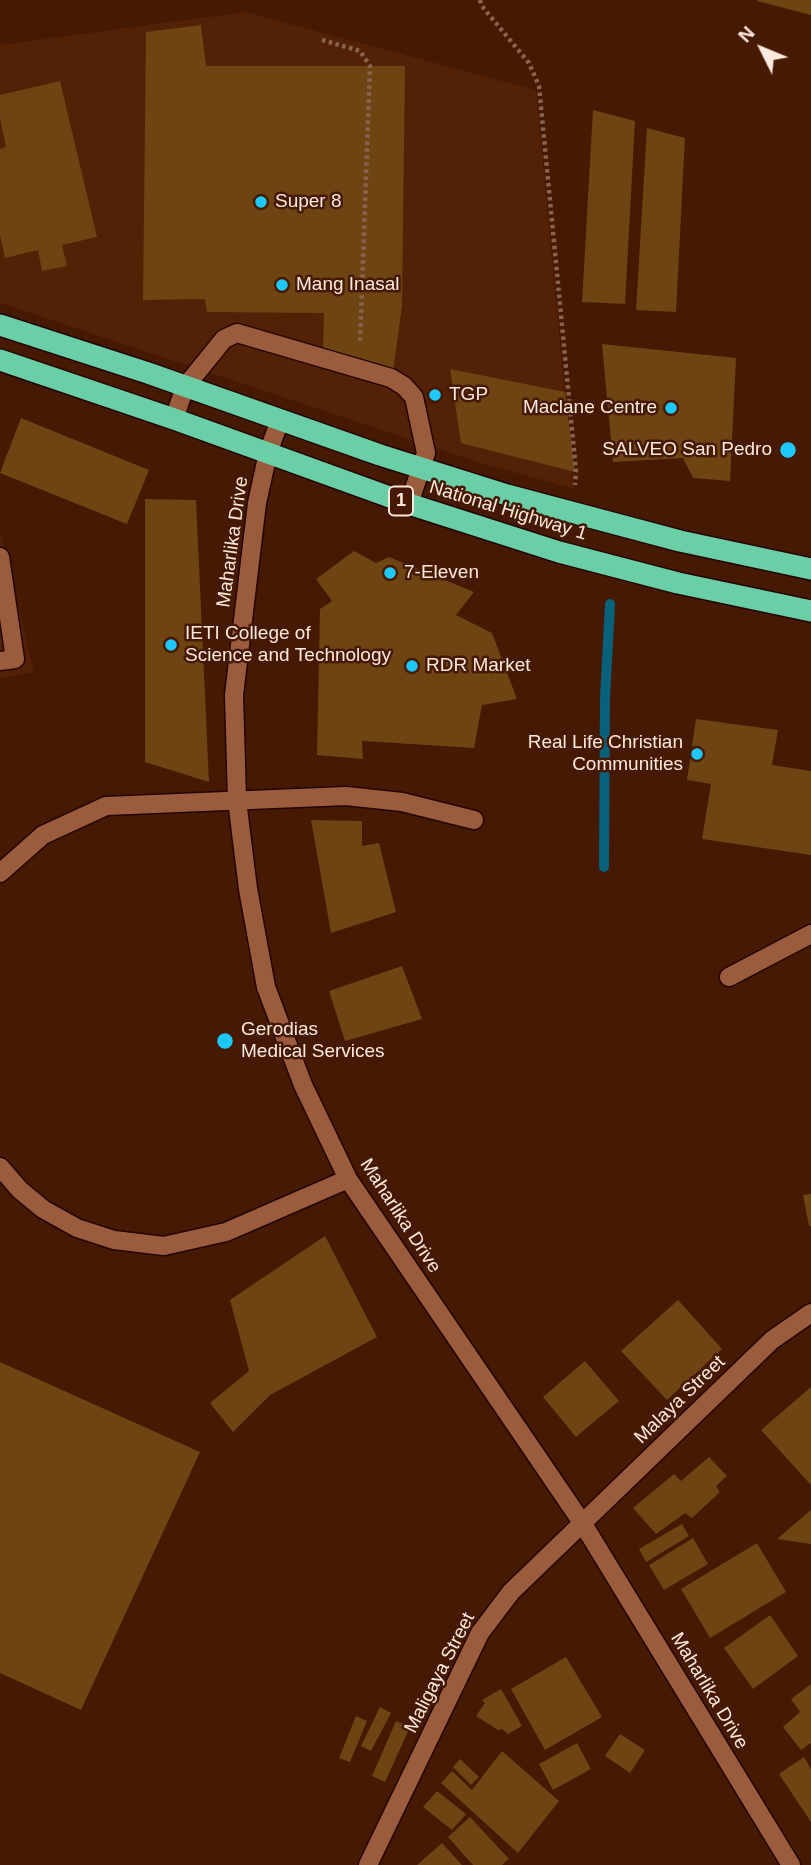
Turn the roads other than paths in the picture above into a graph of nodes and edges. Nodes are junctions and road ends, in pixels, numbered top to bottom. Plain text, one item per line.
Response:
1 (0, 325) edge
2 (0, 360) edge
3 (185, 387) junction
4 (174, 419) junction
5 (280, 420) junction
6 (268, 453) junction
7 (421, 468) junction
8 (410, 504) junction
9 (0, 557) edge
10 (811, 569) edge
11 (811, 611) edge
12 (0, 661) edge
13 (237, 800) junction
14 (474, 820) dead end
15 (0, 873) edge
16 (811, 934) edge
17 (729, 977) dead end
18 (0, 1167) edge
19 (348, 1179) junction
20 (811, 1313) edge
21 (583, 1524) junction
22 (368, 1865) edge
23 (791, 1865) edge

1 - 3 highway, National Highway 1 / 1
2 - 4 highway, National Highway 1 / 1
3 - 4 street
3 - 5 highway, National Highway 1 / 1
3 - 7 street
4 - 6 highway, National Highway 1 / 1
5 - 6 street, Maharlika Drive
5 - 7 highway, National Highway 1 / 1
6 - 8 highway, National Highway 1 / 1
6 - 13 street, Maharlika Drive
7 - 8 street
7 - 10 highway, National Highway 1 / 1
8 - 11 highway, National Highway 1 / 1
9 - 12 street
13 - 14 street
13 - 15 street
13 - 19 street, Maharlika Drive
16 - 17 street
18 - 19 street
19 - 21 street, Maharlika Drive
20 - 21 street, Malaya Street
21 - 22 street, Maligaya Street
21 - 23 street, Maharlika Drive

